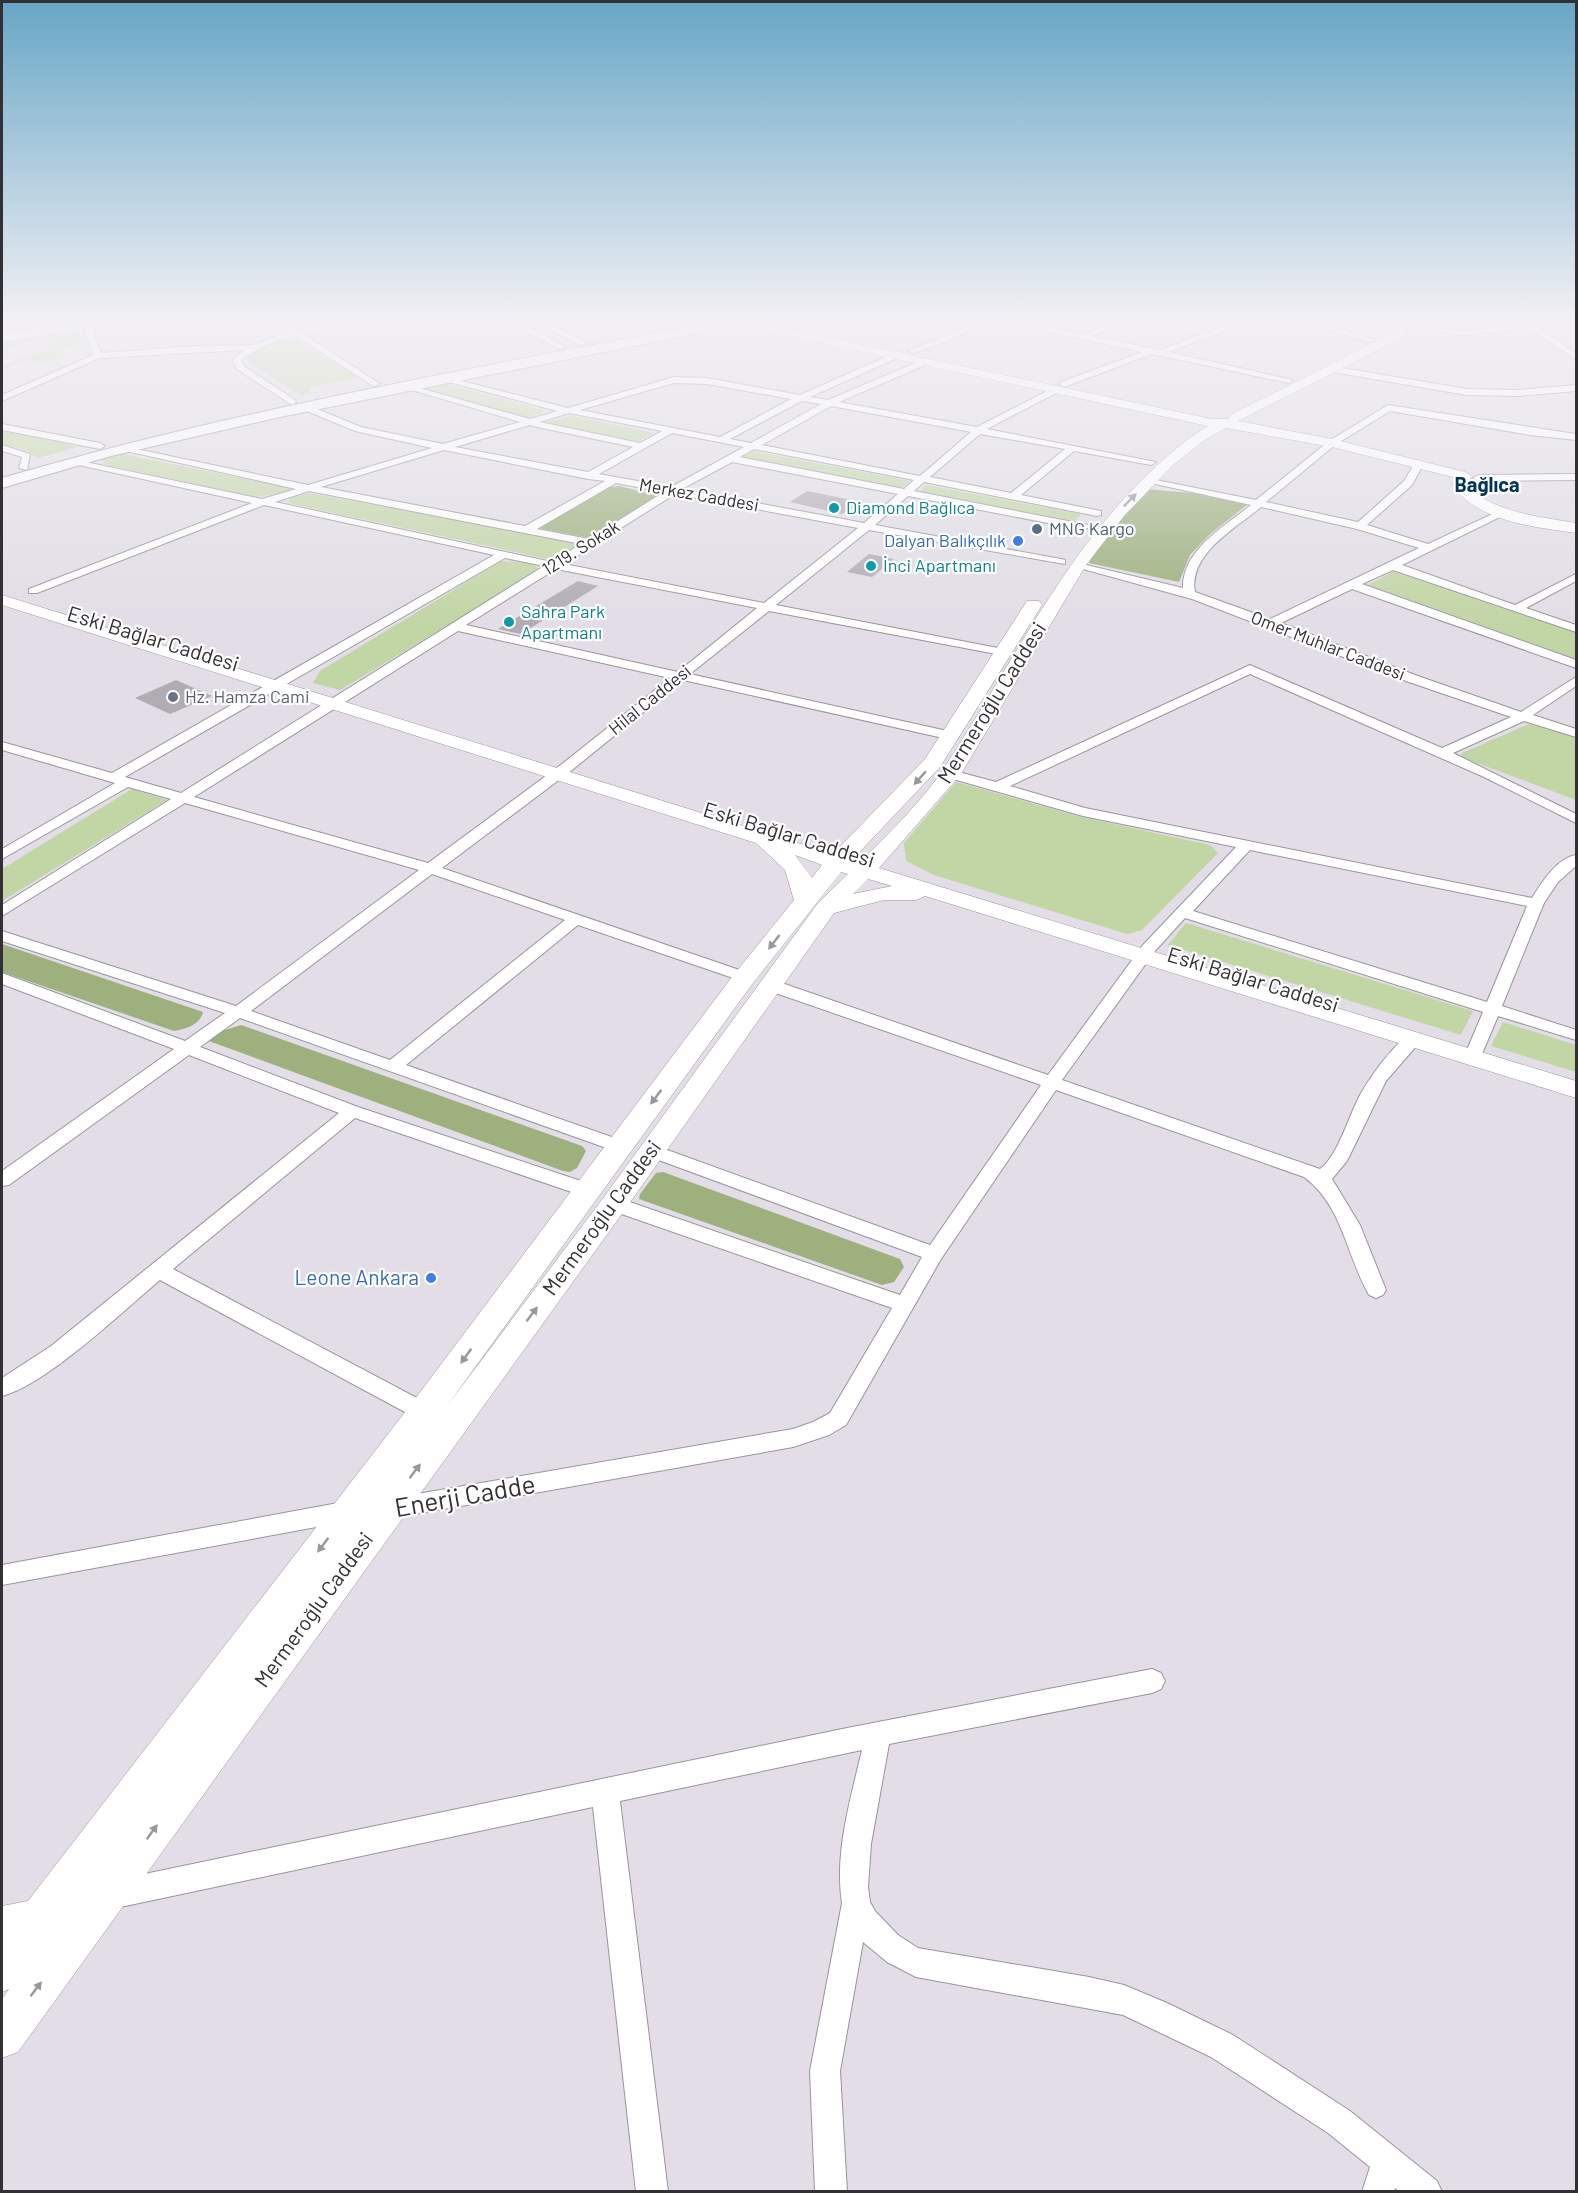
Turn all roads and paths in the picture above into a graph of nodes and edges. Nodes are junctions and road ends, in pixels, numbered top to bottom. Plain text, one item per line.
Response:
1 (225, 420) edge
2 (237, 420) edge
3 (337, 420) edge
4 (621, 420) edge
5 (758, 420) edge
6 (798, 420) edge
7 (926, 420) edge
8 (997, 420) edge
9 (1219, 420) edge
10 (1219, 420) edge
11 (1226, 420) edge
12 (1368, 420) edge
13 (1461, 420) edge
14 (529, 421) joint
15 (2, 427) edge
16 (671, 430) junction
17 (979, 430) junction
18 (1576, 437) edge
19 (721, 440) junction
20 (1332, 442) junction
21 (100, 446) junction
22 (642, 446) junction
23 (444, 447) junction
24 (750, 447) junction
25 (2, 448) edge
26 (1072, 448) junction
27 (122, 449) junction
28 (729, 458) junction
29 (74, 461) junction
30 (1151, 462) junction
31 (1422, 466) junction
32 (24, 468) junction
33 (2, 474) edge
34 (588, 476) junction
35 (1576, 477) edge
36 (614, 480) junction
37 (921, 480) junction
38 (1150, 480) junction
39 (2, 483) edge
40 (1472, 485) junction
41 (308, 488) junction
42 (674, 490) junction
43 (906, 493) junction
44 (1013, 497) junction
45 (266, 501) junction
46 (1259, 502) junction
47 (1096, 513) junction
48 (1503, 513) junction
49 (867, 526) junction
50 (1360, 526) junction
51 (1084, 527) junction
52 (1576, 528) edge
53 (527, 530) junction
54 (590, 542) junction
55 (1429, 548) junction
56 (504, 554) junction
57 (553, 564) junction
58 (1390, 565) junction
59 (1064, 567) junction
60 (1576, 577) edge
61 (1350, 584) junction
62 (1042, 592) dead end
63 (1190, 595) junction
64 (10, 599) edge
65 (767, 606) junction
66 (1516, 609) junction
67 (1271, 623) junction
68 (458, 627) junction
69 (1576, 629) edge
70 (1003, 653) junction
71 (1576, 664) edge
72 (681, 675) junction
73 (1576, 681) edge
74 (282, 683) junction
75 (339, 701) junction
76 (1522, 717) junction
77 (1576, 733) edge
78 (952, 736) junction
79 (3, 748) edge
80 (1443, 753) junction
81 (562, 770) junction
82 (951, 774) junction
83 (119, 780) junction
84 (995, 788) junction
85 (182, 797) junction
86 (1576, 819) edge
87 (761, 837) junction
88 (1245, 846) junction
89 (2, 855) edge
90 (855, 862) junction
91 (1574, 864) edge
92 (431, 869) junction
93 (945, 895) junction
94 (1536, 903) junction
95 (816, 904) junction
96 (2, 911) edge
97 (1181, 912) junction
98 (577, 918) junction
99 (2, 936) edge
100 (1146, 952) junction
101 (2, 978) edge
102 (758, 981) junction
103 (1493, 1008) junction
104 (238, 1011) junction
105 (1576, 1035) edge
106 (1413, 1039) junction
107 (187, 1048) junction
108 (1476, 1053) junction
109 (391, 1068) junction
110 (1576, 1079) edge
111 (1051, 1083) junction
112 (1576, 1090) edge
113 (352, 1111) junction
114 (619, 1146) junction
115 (652, 1151) junction
116 (1320, 1178) junction
117 (2, 1180) edge
118 (600, 1197) junction
119 (934, 1254) junction
120 (159, 1271) junction
121 (1376, 1290) dead end
122 (905, 1305) junction
123 (2, 1388) edge
124 (424, 1412) junction
125 (387, 1510) junction
126 (349, 1511) junction
127 (2, 1575) edge
128 (1152, 1681) dead end
129 (878, 1734) junction
130 (605, 1792) junction
131 (106, 1896) junction
132 (856, 1903) junction
133 (21, 1923) edge
134 (2, 1970) edge
135 (2, 2036) edge
136 (1388, 2162) junction
137 (652, 2192) edge
138 (831, 2192) edge
139 (1378, 2192) edge
140 (1426, 2192) edge

1 - 21 main road
2 - 27 main road
3 - 23 street, Merkez Caddesi
4 - 16 street
5 - 19 street
6 - 24 street, 1219. Sokak
7 - 17 street
8 - 17 street, Hilal Caddesi
9 - 30 main road, Mermeroğlu Caddesi
10 - 38 main road, Mermeroğlu Caddesi
11 - 20 main road
12 - 20 street
13 - 18 street
14 - 22 street
14 - 23 street
15 - 21 street
16 - 19 street
16 - 22 street
17 - 26 street
17 - 37 street, Hilal Caddesi
19 - 24 street
20 - 31 main road
20 - 46 street
21 - 32 main road
22 - 34 street
23 - 34 street, Merkez Caddesi
23 - 41 street
24 - 28 street, 1219. Sokak
24 - 37 street
25 - 32 street
26 - 30 street
26 - 44 street
27 - 29 main road
27 - 41 street
28 - 42 street, 1219. Sokak
28 - 43 street
29 - 39 main road
29 - 45 street
30 - 47 main road, Mermeroğlu Caddesi
31 - 40 main road
31 - 50 street
32 - 33 main road
34 - 36 street, Merkez Caddesi
35 - 40 street
36 - 42 street, Merkez Caddesi
36 - 53 street
37 - 43 street, Hilal Caddesi
37 - 44 street
38 - 46 street
59 -> 38 main road, Mermeroğlu Caddesi
40 - 48 main road
41 - 45 street
41 - 53 street
42 - 49 street, Merkez Caddesi
42 - 54 street, 1219. Sokak
43 - 49 street, Hilal Caddesi
43 - 51 street
44 - 47 street
45 - 56 street
45 - 64 street
46 - 50 street
46 - 63 street
47 - 51 main road, Mermeroğlu Caddesi
48 - 52 main road
48 - 55 street
49 - 59 street, Merkez Caddesi
49 - 65 street, Hilal Caddesi
50 - 55 street
51 - 59 main road, Mermeroğlu Caddesi
53 - 54 street
54 - 57 street, 1219. Sokak
55 - 58 street
56 - 57 street
56 - 74 street
57 - 65 street
57 - 68 street, 1219. Sokak
58 - 61 street
58 - 66 street
59 - 63 street, Omer Muhlar Caddesi
59 - 82 main road, Mermeroğlu Caddesi
60 - 66 street
61 - 67 street
61 - 71 street
62 - 70 main road, Mermeroğlu Caddesi
63 - 67 street, Omer Muhlar Caddesi
64 - 74 main road, Eski Bağlar Caddesi
65 - 70 street
65 - 72 street, Hilal Caddesi
66 - 69 street
67 - 76 street, Omer Muhlar Caddesi
68 - 72 street
68 - 75 street, 1219. Sokak
70 - 78 main road, Mermeroğlu Caddesi
72 - 78 street
72 - 81 street, Hilal Caddesi
73 - 76 street
74 - 75 main road, Eski Bağlar Caddesi
74 - 83 street
75 - 81 main road, Eski Bağlar Caddesi
75 - 85 street, 1219. Sokak
76 - 77 street, Omer Muhlar Caddesi
76 - 80 street
78 -> 90 main road, Mermeroğlu Caddesi
79 - 83 street
80 - 84 street
80 - 86 street
81 - 87 main road
81 - 90 main road, Eski Bağlar Caddesi
81 - 92 street, Hilal Caddesi
82 - 84 street
82 - 90 main road, Mermeroğlu Caddesi
83 - 85 street
83 - 89 street
84 - 88 street
85 - 92 street
85 - 96 street, 1219. Sokak
87 - 90 main road
87 - 95 main road
88 - 94 street
88 - 97 street
90 - 93 main road, Eski Bağlar Caddesi
90 - 95 main road, Mermeroğlu Caddesi
90 - 100 main road, Eski Bağlar Caddesi
91 - 94 street
92 - 98 street
92 - 104 street, Hilal Caddesi
93 - 95 main road
93 - 100 main road, Eski Bağlar Caddesi
94 - 103 street
95 - 102 main road, Mermeroğlu Caddesi
97 - 100 street
97 - 103 street
98 - 102 street
98 - 109 street
99 - 104 street
100 - 106 main road, Eski Bağlar Caddesi
100 - 108 main road, Eski Bağlar Caddesi
100 - 111 street
101 - 107 street
102 - 111 street
102 -> 114 main road, Mermeroğlu Caddesi
102 - 115 main road, Mermeroğlu Caddesi
103 - 105 street
103 - 108 street
104 - 107 street, Hilal Caddesi
104 - 109 street
106 - 108 main road, Eski Bağlar Caddesi
106 - 116 street
107 - 113 street
107 - 117 street, Hilal Caddesi
108 - 110 main road, Eski Bağlar Caddesi
108 - 112 main road, Eski Bağlar Caddesi
109 - 114 street
111 - 116 street
111 - 119 street
113 - 118 street
113 - 120 street
114 - 118 main road, Mermeroğlu Caddesi
115 - 118 main road, Mermeroğlu Caddesi
115 - 119 street
116 - 121 street
118 - 122 street
118 -> 124 main road, Mermeroğlu Caddesi
125 -> 118 main road, Mermeroğlu Caddesi
119 - 122 street
120 - 123 street
120 - 124 street
122 - 125 street, Enerji Cadde
124 - 126 main road, Mermeroğlu Caddesi
125 - 126 street, Enerji Cadde
131 -> 125 main road, Mermeroğlu Caddesi
126 - 127 street, Enerji Cadde
126 -> 133 main road, Mermeroğlu Caddesi
128 - 129 street
129 - 130 street
129 - 132 street
130 - 131 street
130 - 137 street
135 -> 131 main road, Mermeroğlu Caddesi
132 - 136 street
132 - 138 street
133 - 134 main road, Mermeroğlu Caddesi
136 - 139 street
136 - 140 street

